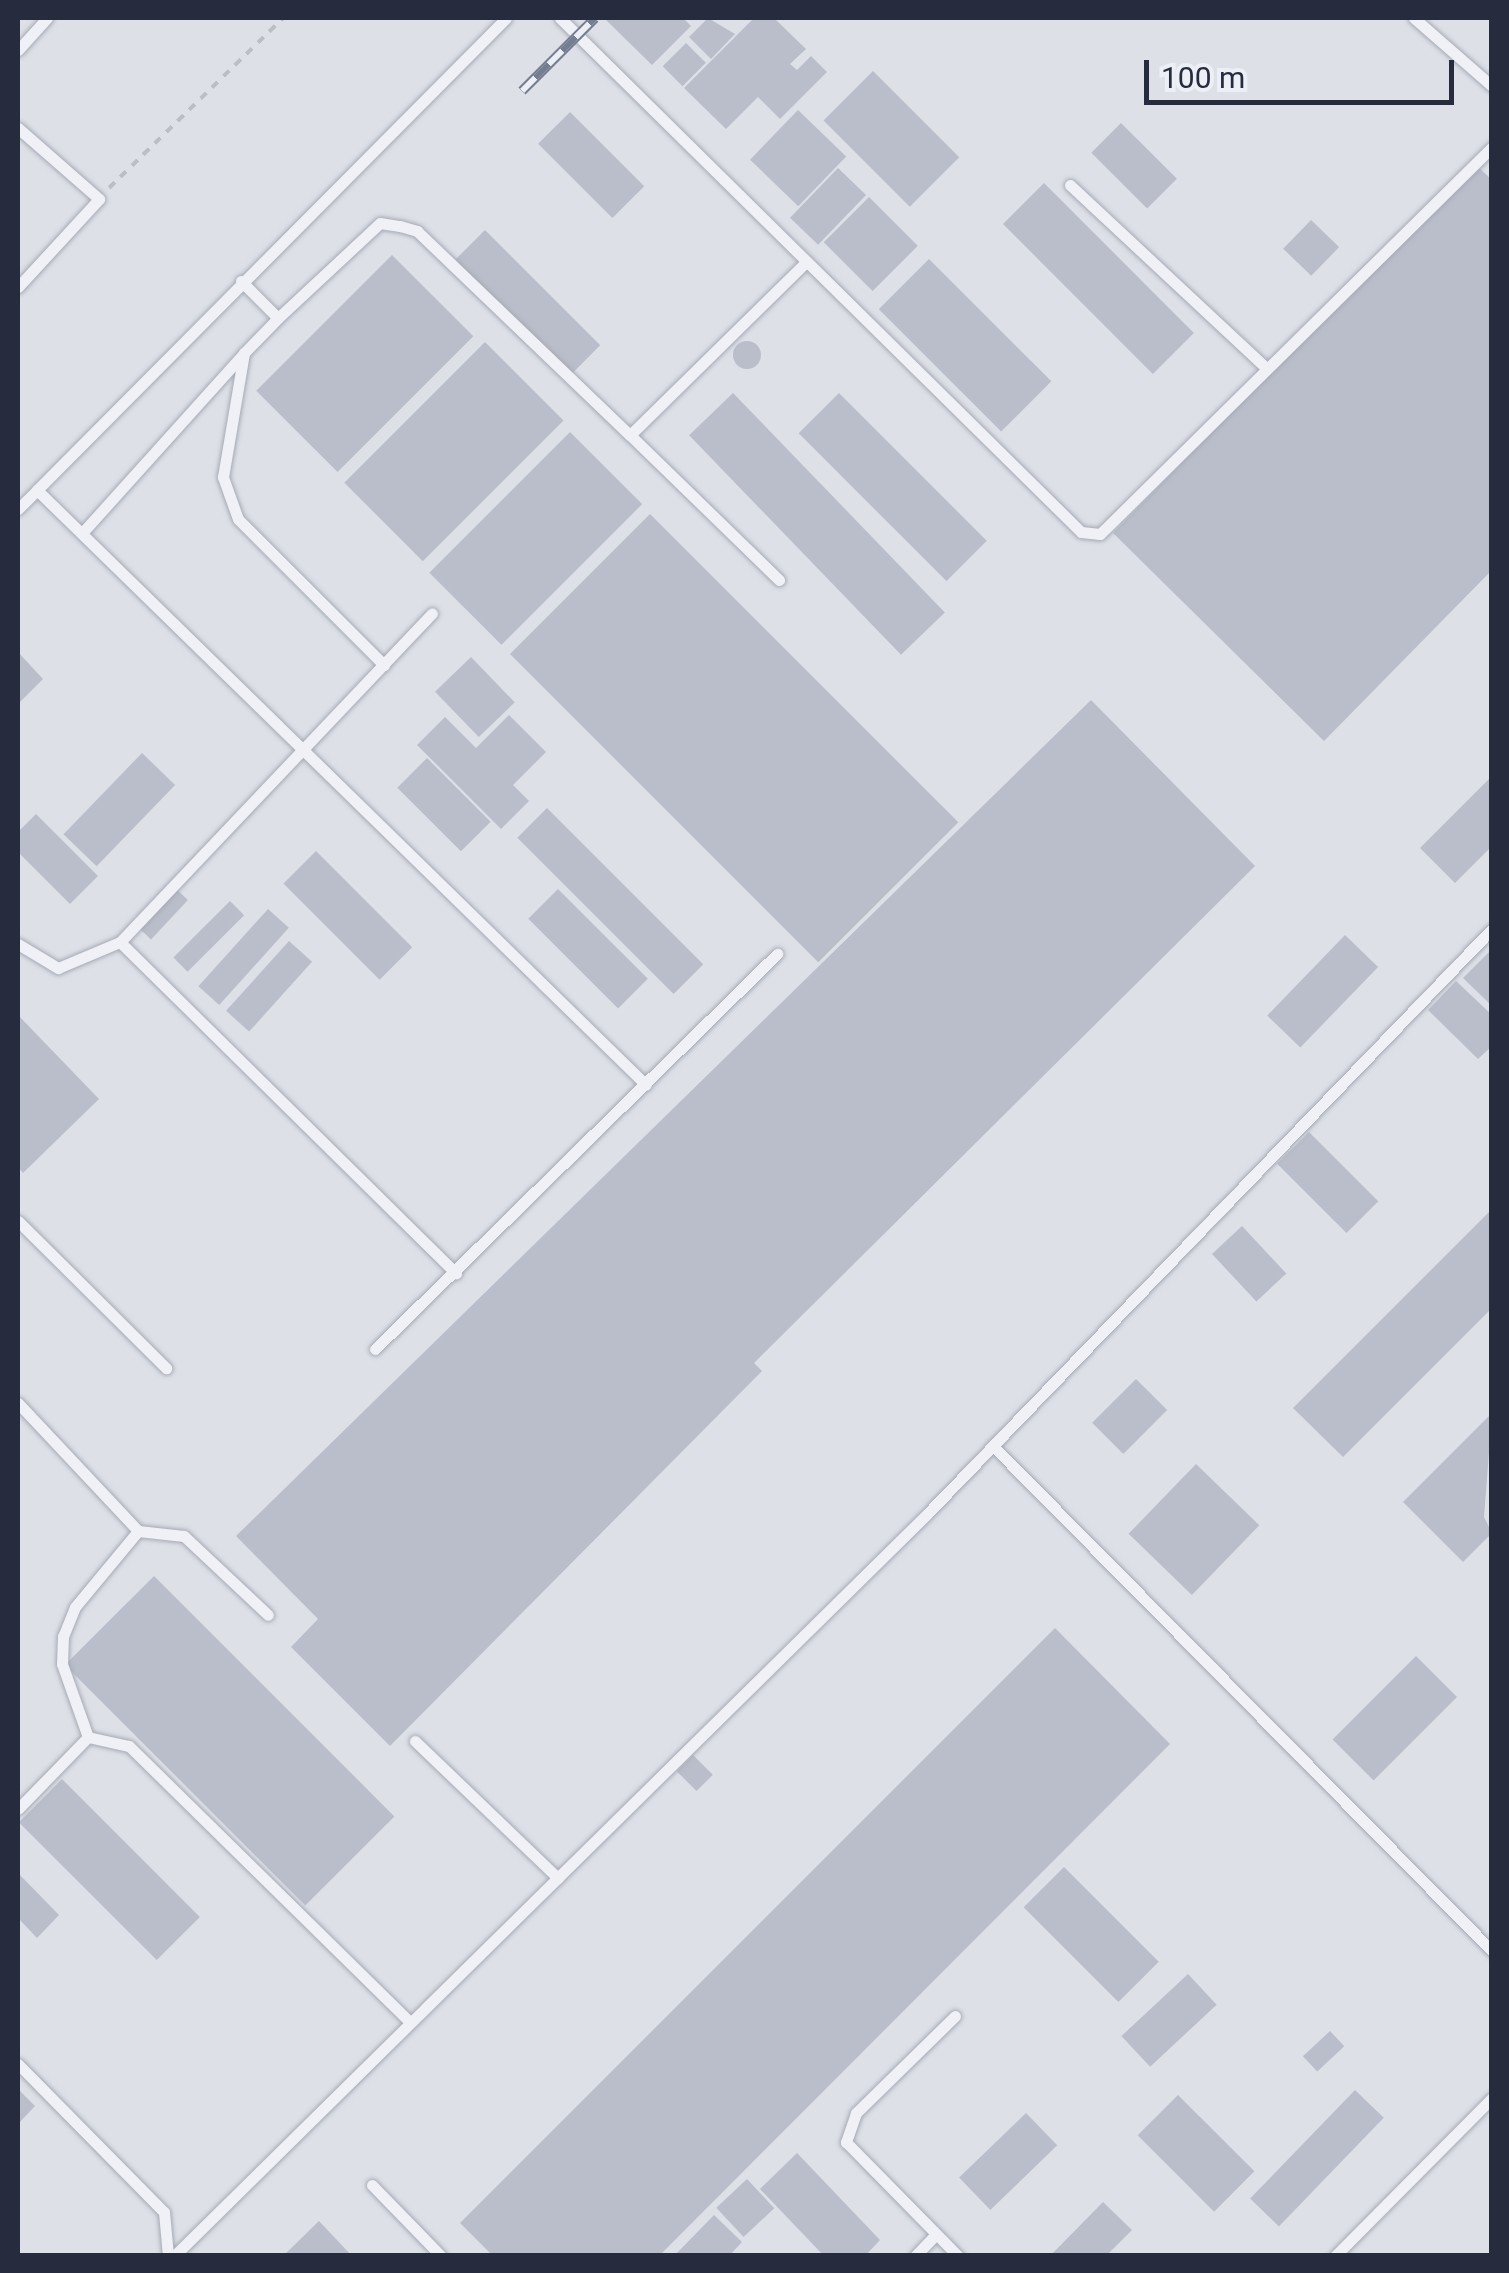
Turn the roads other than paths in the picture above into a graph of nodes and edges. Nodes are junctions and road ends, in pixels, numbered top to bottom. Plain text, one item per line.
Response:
1 (47, 18) edge
2 (506, 18) edge
3 (560, 18) edge
4 (1414, 18) edge
5 (18, 50) edge
6 (1492, 86) edge
7 (18, 128) edge
8 (1492, 147) edge
9 (1070, 186) dead end
10 (806, 262) junction
11 (241, 281) junction
12 (18, 287) edge
13 (278, 318) junction
14 (244, 352) junction
15 (1264, 366) junction
16 (630, 435) junction
17 (37, 490) junction
18 (18, 509) edge
19 (82, 533) junction
20 (778, 580) dead end
21 (432, 613) dead end
22 (384, 665) junction
23 (308, 750) junction
24 (1492, 930) edge
25 (120, 942) junction
26 (18, 944) edge
27 (777, 954) dead end
28 (646, 1085) junction
29 (18, 1220) edge
30 (456, 1273) junction
31 (375, 1349) dead end
32 (166, 1368) dead end
33 (18, 1403) edge
34 (993, 1446) junction
35 (138, 1531) junction
36 (268, 1615) dead end
37 (88, 1737) junction
38 (415, 1741) dead end
39 (18, 1809) edge
40 (558, 1878) junction
41 (1492, 1951) edge
42 (955, 2016) dead end
43 (408, 2020) junction
44 (18, 2064) edge
45 (1492, 2098) edge
46 (372, 2186) dead end
47 (936, 2234) junction
48 (171, 2256) edge
49 (441, 2256) edge
50 (915, 2256) edge
51 (958, 2256) edge
52 (1335, 2256) edge

1 - 5 lane
2 - 11 lane
3 - 10 lane
4 - 6 lane
7 - 12 lane
8 - 15 lane
9 - 15 lane
10 - 15 lane
10 - 16 lane
11 - 13 lane
11 - 17 lane
13 - 14 lane
13 - 16 lane
14 - 19 lane
14 - 22 lane
16 - 20 lane
17 - 18 lane
17 - 19 lane
19 - 23 lane
21 - 22 lane
22 - 23 lane
23 - 25 lane
23 - 28 lane
24 - 34 lane
25 - 26 lane
25 - 30 lane
27 - 28 lane
28 - 30 lane
29 - 32 lane
30 - 31 lane
33 - 35 lane
34 - 40 lane
34 - 41 lane
35 - 36 lane
35 - 37 lane
37 - 39 lane
37 - 43 lane
38 - 40 lane
40 - 43 lane
42 - 47 lane
43 - 48 lane
44 - 48 lane
45 - 52 lane
46 - 49 lane
47 - 50 lane
47 - 51 lane

